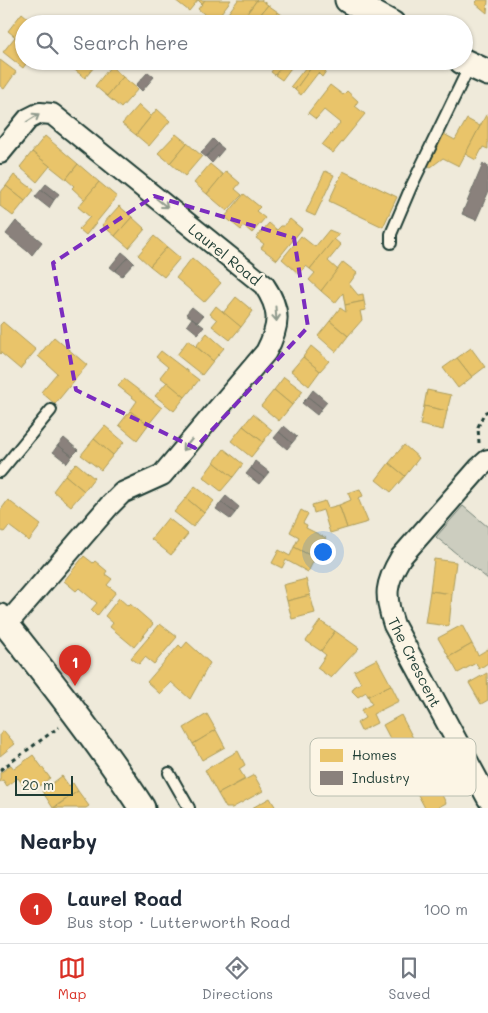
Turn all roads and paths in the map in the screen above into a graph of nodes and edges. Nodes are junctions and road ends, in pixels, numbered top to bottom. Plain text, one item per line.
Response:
1 (348, 0) edge
2 (376, 15) edge
3 (471, 70) edge
4 (0, 153) edge
5 (391, 243) dead end
6 (51, 410) dead end
7 (488, 411) edge
8 (487, 461) edge
9 (0, 472) edge
10 (3, 621) edge
11 (76, 715) junction
12 (455, 738) edge
13 (0, 770) edge
14 (169, 774) dead end
15 (476, 777) edge
16 (488, 799) edge
17 (142, 808) edge
18 (190, 808) edge

1 - 2 street
3 - 5 lane
4 -> 10 street, Laurel Road
6 - 9 lane
7 - 8 path
8 - 12 street, The Crescent
10 - 11 street
11 - 13 path
11 - 17 street
14 - 18 lane
15 - 16 street, The Crescent

